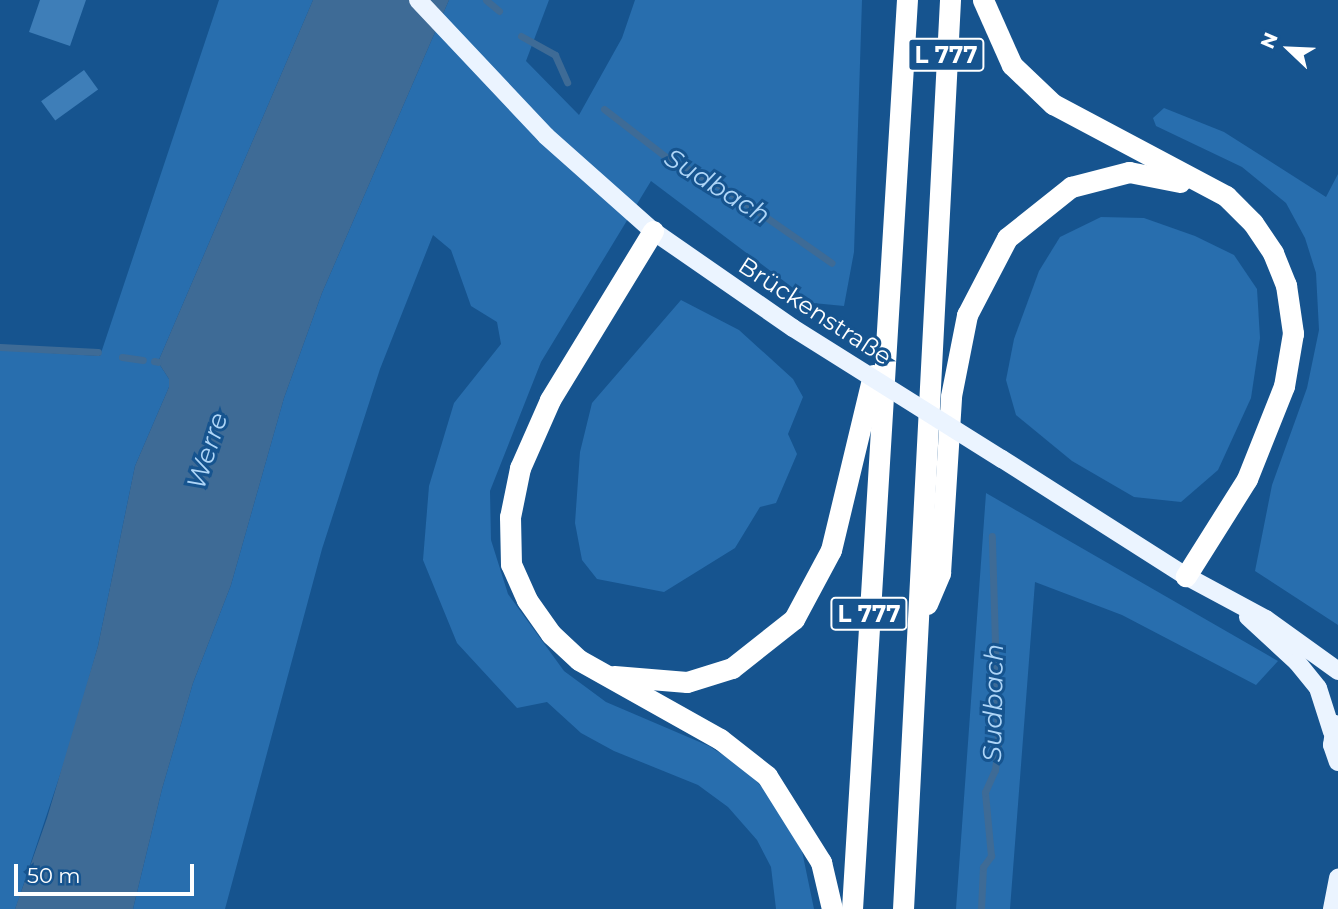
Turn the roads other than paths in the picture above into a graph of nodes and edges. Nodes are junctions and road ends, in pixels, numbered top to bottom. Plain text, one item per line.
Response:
1 (418, 0) edge
2 (907, 0) edge
3 (950, 0) edge
4 (983, 0) edge
5 (1226, 196) junction
6 (653, 231) junction
7 (887, 318) junction
8 (1186, 576) junction
9 (1232, 603) junction
10 (920, 622) junction
11 (1338, 671) edge
12 (601, 674) junction
13 (1335, 725) edge
14 (1338, 762) edge
15 (1338, 878) edge
16 (832, 909) edge
17 (852, 909) edge
18 (903, 909) edge
19 (1332, 909) edge

1 - 6 main road, Brückenstraße
2 - 7 highway, L 777
3 - 10 highway, L 777
4 - 5 highway, L 777
5 - 8 highway, L 777
5 - 10 highway
6 - 8 main road, Brückenstraße, bridge
6 - 12 highway
7 - 12 highway
7 - 17 highway, L 777
8 - 9 main road, Brückenstraße
9 - 11 main road, Brückenstraße
9 - 13 main road, Brückenstraße
10 - 18 highway, L 777
12 - 16 highway
13 - 14 main road, Brückenstraße
15 - 19 main road

